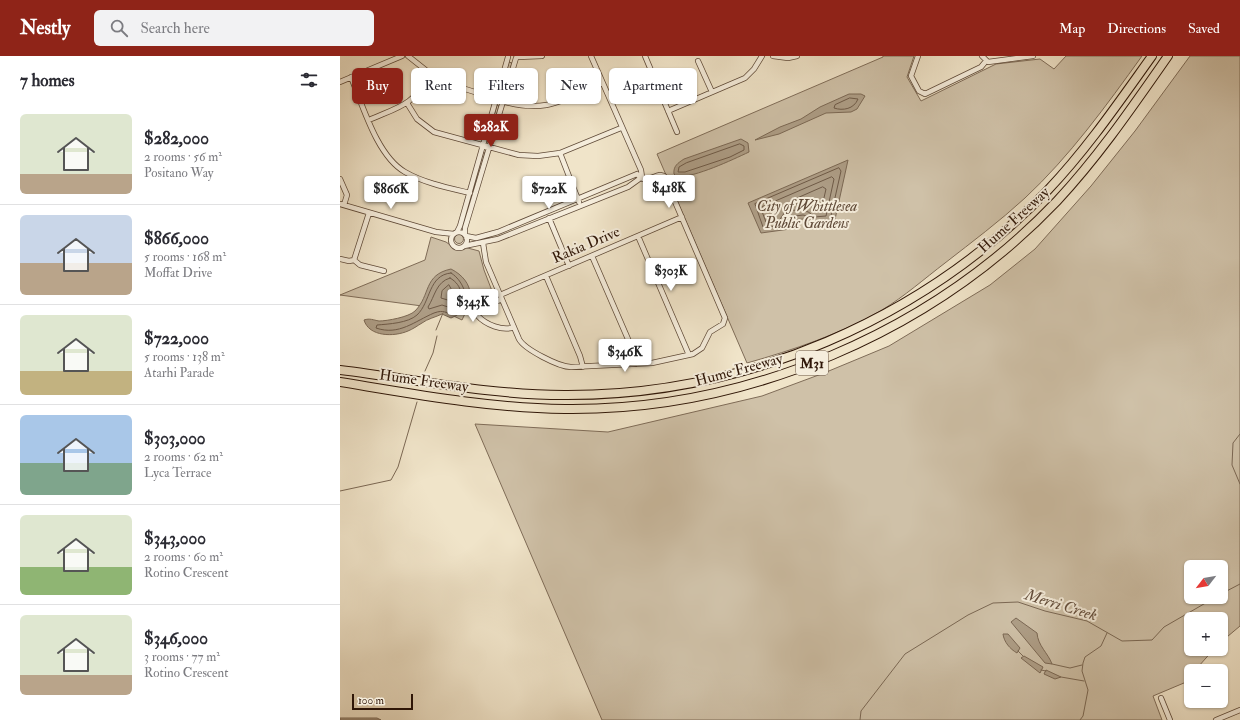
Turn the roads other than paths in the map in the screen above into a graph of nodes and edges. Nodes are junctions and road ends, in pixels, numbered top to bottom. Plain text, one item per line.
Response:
1 (399, 56) edge
2 (408, 56) edge
3 (508, 56) edge
4 (528, 56) edge
5 (542, 56) edge
6 (591, 56) edge
7 (645, 56) edge
8 (762, 56) edge
9 (773, 56) edge
10 (797, 56) edge
11 (918, 56) edge
12 (982, 56) edge
13 (1033, 56) edge
14 (1152, 56) edge
15 (1168, 56) edge
16 (517, 57) edge
17 (415, 58) edge
18 (698, 61) dead end
19 (986, 62) junction
20 (425, 68) edge
21 (505, 68) edge
22 (513, 68) edge
23 (351, 77) junction
24 (340, 82) edge
25 (602, 83) junction
26 (712, 92) junction
27 (411, 100) edge
28 (407, 103) junction
29 (496, 104) edge
30 (501, 104) edge
31 (515, 104) edge
32 (668, 111) junction
33 (369, 120) junction
34 (621, 128) junction
35 (677, 132) dead end
36 (486, 147) junction
37 (560, 153) junction
38 (640, 176) junction
39 (340, 179) edge
40 (470, 193) junction
41 (578, 200) junction
42 (342, 205) edge
43 (581, 206) junction
44 (369, 213) junction
45 (547, 213) junction
46 (682, 217) junction
47 (549, 219) junction
48 (436, 232) junction
49 (455, 233) junction
50 (466, 236) junction
51 (638, 236) junction
52 (451, 242) junction
53 (483, 243) junction
54 (464, 246) junction
55 (592, 256) junction
56 (340, 259) edge
57 (354, 260) junction
58 (569, 266) junction
59 (384, 271) dead end
60 (546, 276) junction
61 (501, 297) junction
62 (514, 327) junction
63 (689, 355) junction
64 (636, 364) junction
65 (583, 367) junction
66 (340, 370) edge
67 (340, 382) edge
68 (1161, 698) dead end
69 (1240, 710) edge
70 (1170, 720) edge
71 (1216, 720) edge

1 - 23 street
2 - 17 street
3 - 16 street
3 - 21 street
4 - 5 street
4 - 16 street
6 - 25 street
7 - 32 street
8 - 26 street
9 - 10 street
11 - 19 street
12 - 19 street
13 - 19 street
14 - 66 highway, Hume Freeway / M31
15 - 67 highway, Hume Freeway / M31
16 - 22 street
17 - 20 street
18 - 26 street
23 - 24 street
23 - 33 street
25 - 31 street
25 - 34 street
26 - 32 street
27 - 28 street
28 - 33 street
28 - 36 street
29 - 36 street
30 - 36 street
32 - 35 street
33 - 40 street
34 - 37 street
34 - 38 street
36 - 37 street
36 - 40 street
36 - 50 street
37 - 41 street
38 - 41 street
38 - 43 street
38 - 46 street
39 - 42 street
40 - 49 street
41 - 43 street
41 - 45 street
42 - 44 street
43 - 47 street
44 - 48 street
44 - 57 street
45 - 47 street
45 - 50 street
46 - 51 street, Rakia Drive
46 - 63 street
47 - 53 street
47 - 58 street
48 - 49 street
48 - 52 street
49 - 50 street
49 - 52 street
50 - 54 street
51 - 55 street, Rakia Drive
51 - 63 street
52 - 54 street
53 - 54 street
53 - 61 street
55 - 58 street, Rakia Drive
55 - 64 street
56 - 57 street
57 - 59 street
58 - 60 street, Rakia Drive
60 - 61 street, Rakia Drive
60 - 65 street
61 - 62 street
61 - 62 street, Rakia Drive
62 - 65 street
63 - 64 street
64 - 65 street
68 - 70 street
69 - 71 street

